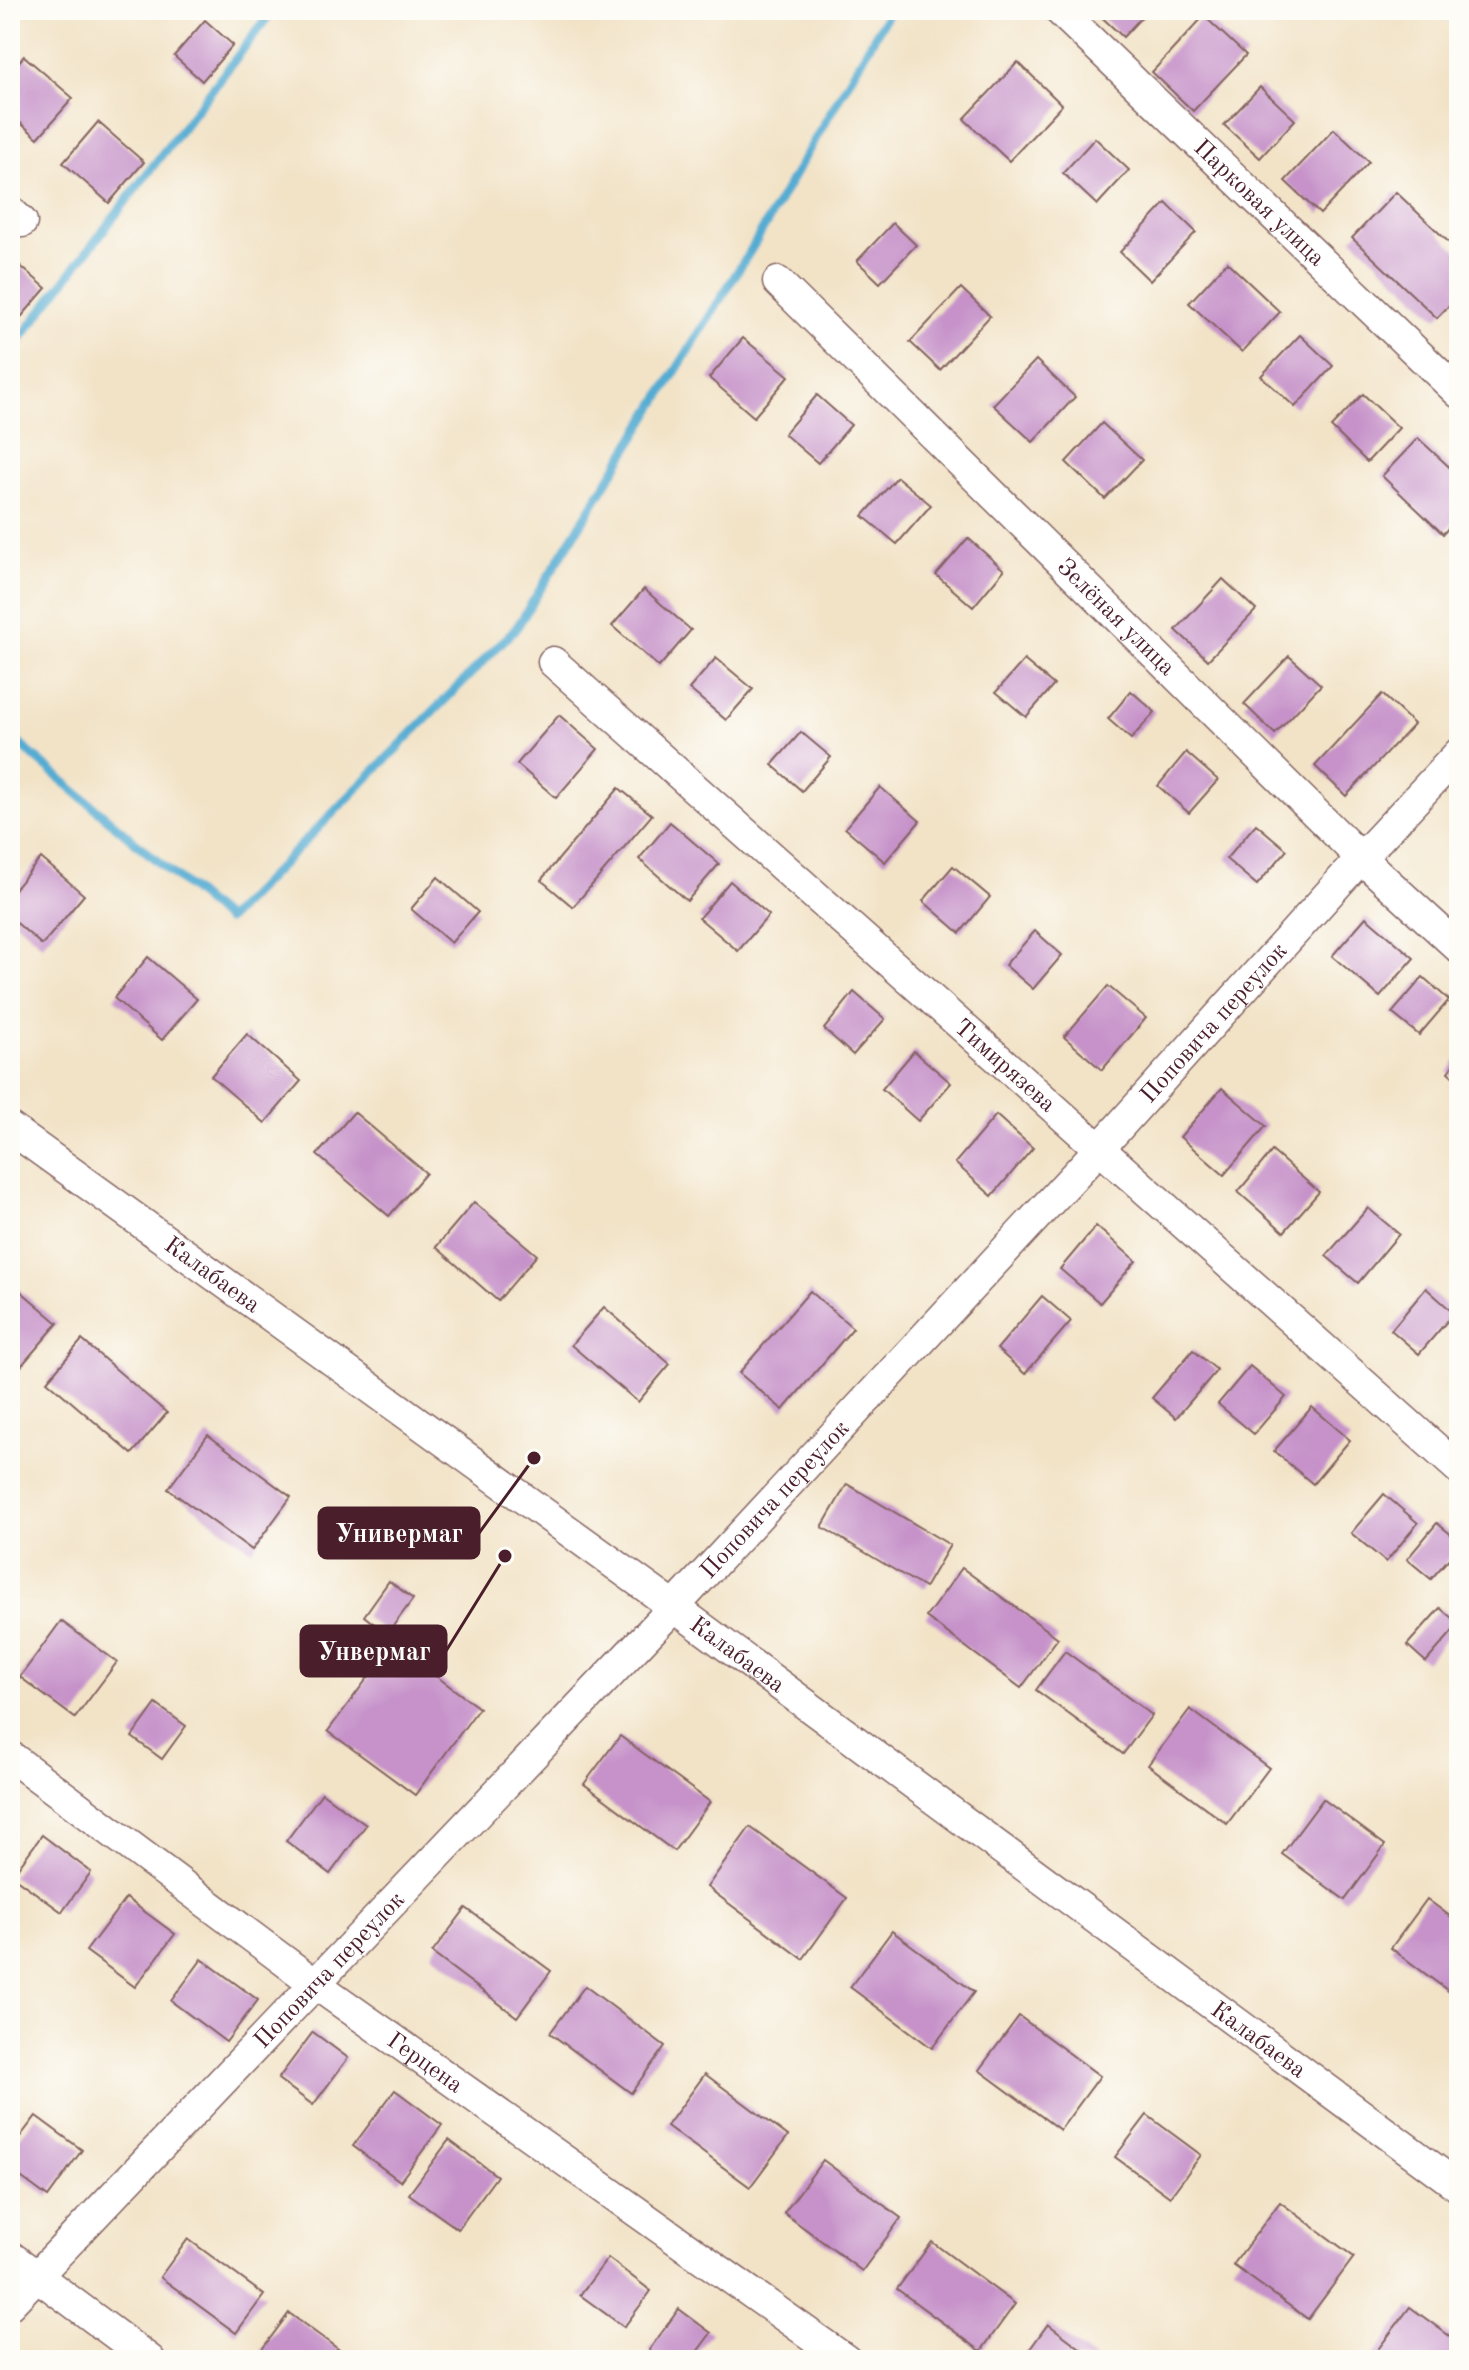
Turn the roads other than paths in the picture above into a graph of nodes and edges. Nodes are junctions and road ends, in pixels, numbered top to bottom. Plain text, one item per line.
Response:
1 (1059, 10) edge
2 (778, 282) dead end
3 (1459, 393) edge
4 (553, 662) dead end
5 (1459, 753) edge
6 (1361, 858) junction
7 (1459, 948) edge
8 (10, 1128) edge
9 (1100, 1148) junction
10 (1459, 1469) edge
11 (674, 1607) junction
12 (10, 1756) edge
13 (314, 1983) junction
14 (1459, 2187) edge
15 (10, 2256) edge
16 (37, 2275) junction
17 (10, 2304) edge
18 (150, 2360) edge
19 (846, 2360) edge

1 - 3 street, Парковая улица
2 - 6 street, Зелёная улица
4 - 9 street, Тимирязева
5 - 6 street, Поповича переулок
6 - 7 street, Зелёная улица
6 - 9 street, Поповича переулок
8 - 11 street, Калабаева
9 - 10 street, Тимирязева
9 - 11 street, Поповича переулок
11 - 13 street, Поповича переулок
11 - 14 street, Калабаева
12 - 13 street, Герцена
13 - 16 street, Поповича переулок
13 - 19 street, Герцена
15 - 16 street
16 - 17 street, Поповича переулок
16 - 18 street

